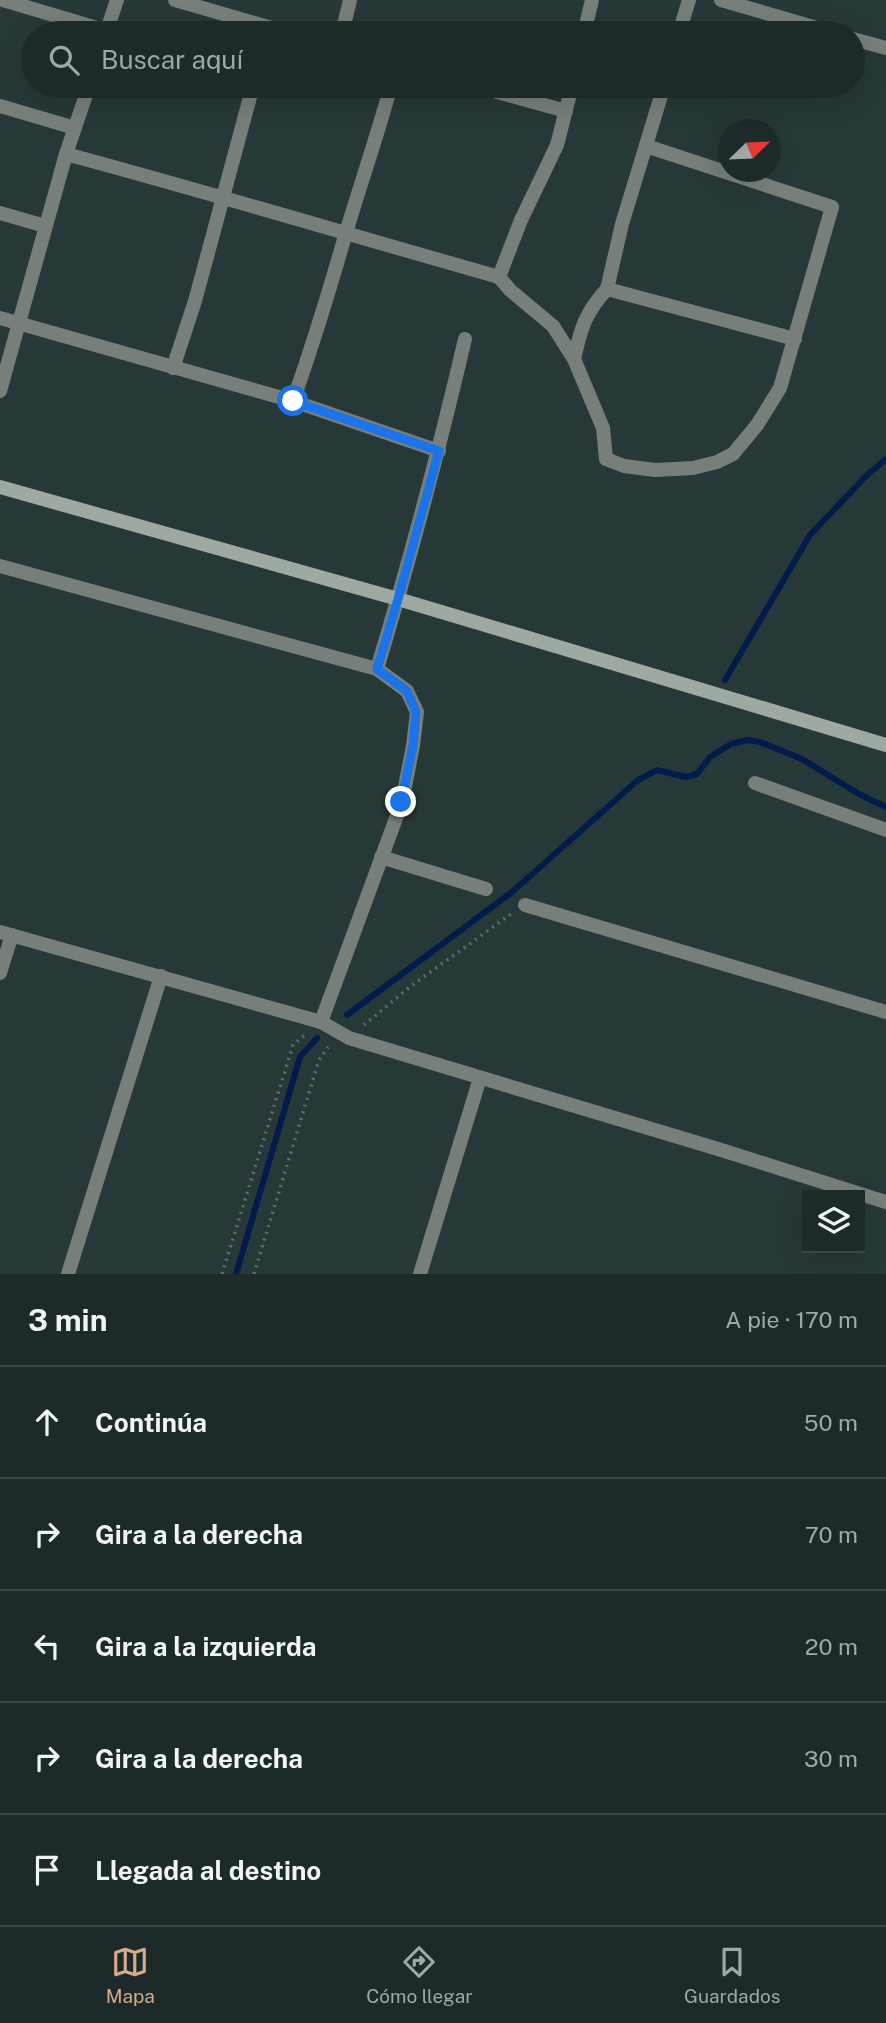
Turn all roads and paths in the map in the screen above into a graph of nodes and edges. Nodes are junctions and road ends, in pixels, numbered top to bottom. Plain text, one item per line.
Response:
1 (3, 0) edge
2 (117, 0) edge
3 (175, 0) edge
4 (350, 0) edge
5 (592, 0) edge
6 (689, 0) edge
7 (721, 0) edge
8 (71, 21) edge
9 (110, 21) edge
10 (240, 21) edge
11 (344, 21) edge
12 (587, 21) edge
13 (683, 21) edge
14 (793, 21) edge
15 (865, 42) edge
16 (886, 48) edge
17 (85, 98) edge
18 (250, 98) edge
19 (388, 98) edge
20 (519, 98) edge
21 (569, 98) edge
22 (660, 98) edge
23 (0, 106) edge
24 (566, 111) junction
25 (75, 128) junction
26 (646, 146) junction
27 (66, 154) junction
28 (222, 196) junction
29 (0, 213) edge
30 (45, 226) junction
31 (346, 234) junction
32 (499, 277) junction
33 (607, 289) junction
34 (0, 318) edge
35 (18, 323) junction
36 (464, 339) dead end
37 (795, 339) junction
38 (574, 359) junction
39 (173, 368) junction
40 (0, 391) edge
41 (293, 401) junction
42 (439, 451) junction
43 (0, 487) edge
44 (0, 566) edge
45 (398, 599) junction
46 (377, 669) junction
47 (886, 745) edge
48 (755, 783) dead end
49 (886, 830) edge
50 (381, 857) junction
51 (486, 889) dead end
52 (524, 905) joint
53 (6, 933) edge
54 (0, 973) edge
55 (161, 976) junction
56 (886, 1012) edge
57 (321, 1022) junction
58 (349, 1038) junction
59 (480, 1078) junction
60 (886, 1202) edge
61 (68, 1274) edge
62 (222, 1274) edge
63 (254, 1274) edge
64 (419, 1274) edge

1 - 8 street
2 - 9 street
3 - 10 street
4 - 11 street
5 - 12 street
6 - 13 street
7 - 14 street
15 - 16 street
17 - 25 street
18 - 28 street
19 - 31 street
20 - 24 street
21 - 24 street
22 - 26 street
23 - 25 street
24 - 32 street
25 - 27 street
26 - 33 street
26 - 37 street
27 - 28 street
27 - 30 street
28 - 31 street
28 - 39 street
29 - 30 street
30 - 35 street
31 - 32 street
31 - 41 street
32 - 38 street
33 - 37 street
33 - 38 street
34 - 35 street
35 - 39 street
35 - 40 street
36 - 42 street
37 - 38 street
39 - 41 street
41 - 42 street
42 - 45 street
43 - 45 street
44 - 46 street
45 - 46 street
45 - 47 street
46 - 50 street
48 - 49 street
50 - 51 street
50 - 57 street
52 - 56 street
52 - 58 path
53 - 54 street
53 - 55 street
55 - 57 street
55 - 61 street
57 - 58 street
57 - 62 path
58 - 59 street
58 - 63 path
59 - 60 street
59 - 64 street

